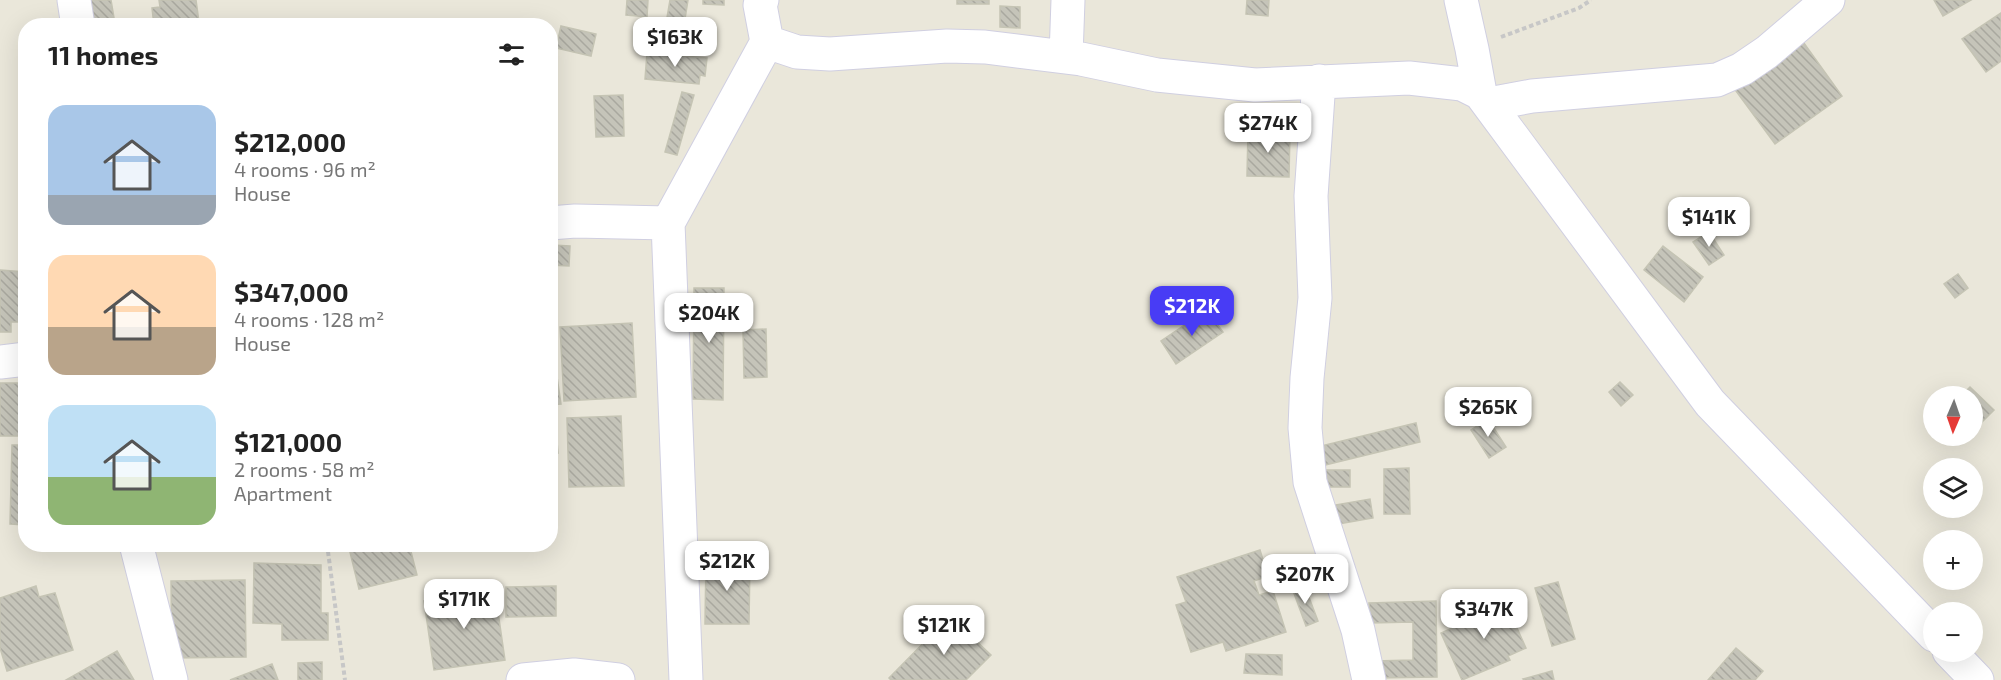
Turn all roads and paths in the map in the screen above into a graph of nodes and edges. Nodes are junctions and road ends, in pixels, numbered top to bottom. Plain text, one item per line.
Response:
1 (74, 0) edge
2 (762, 0) edge
3 (1068, 0) edge
4 (1461, 0) edge
5 (1591, 0) edge
6 (1828, 0) edge
7 (77, 18) edge
8 (767, 42) junction
9 (1472, 49) junction
10 (1066, 57) junction
11 (1319, 81) junction
12 (1484, 98) junction
13 (558, 222) edge
14 (668, 223) junction
15 (18, 360) edge
16 (0, 362) edge
17 (138, 552) edge
18 (328, 552) edge
19 (1923, 624) edge
20 (1959, 662) edge
21 (171, 680) edge
22 (345, 680) edge
23 (523, 680) edge
24 (618, 680) edge
25 (686, 680) edge
26 (1368, 680) edge
27 (1977, 680) edge

1 - 7 street
2 - 8 street
3 - 10 street
4 - 9 street
5 - 9 path
6 - 12 street
8 - 10 street
8 - 14 street
9 - 12 street
10 - 11 street
11 - 12 street
11 - 26 street
12 - 19 street
13 - 14 street
14 - 25 street
15 - 16 street
17 - 21 street
18 - 22 path
20 - 27 street
23 - 24 street

